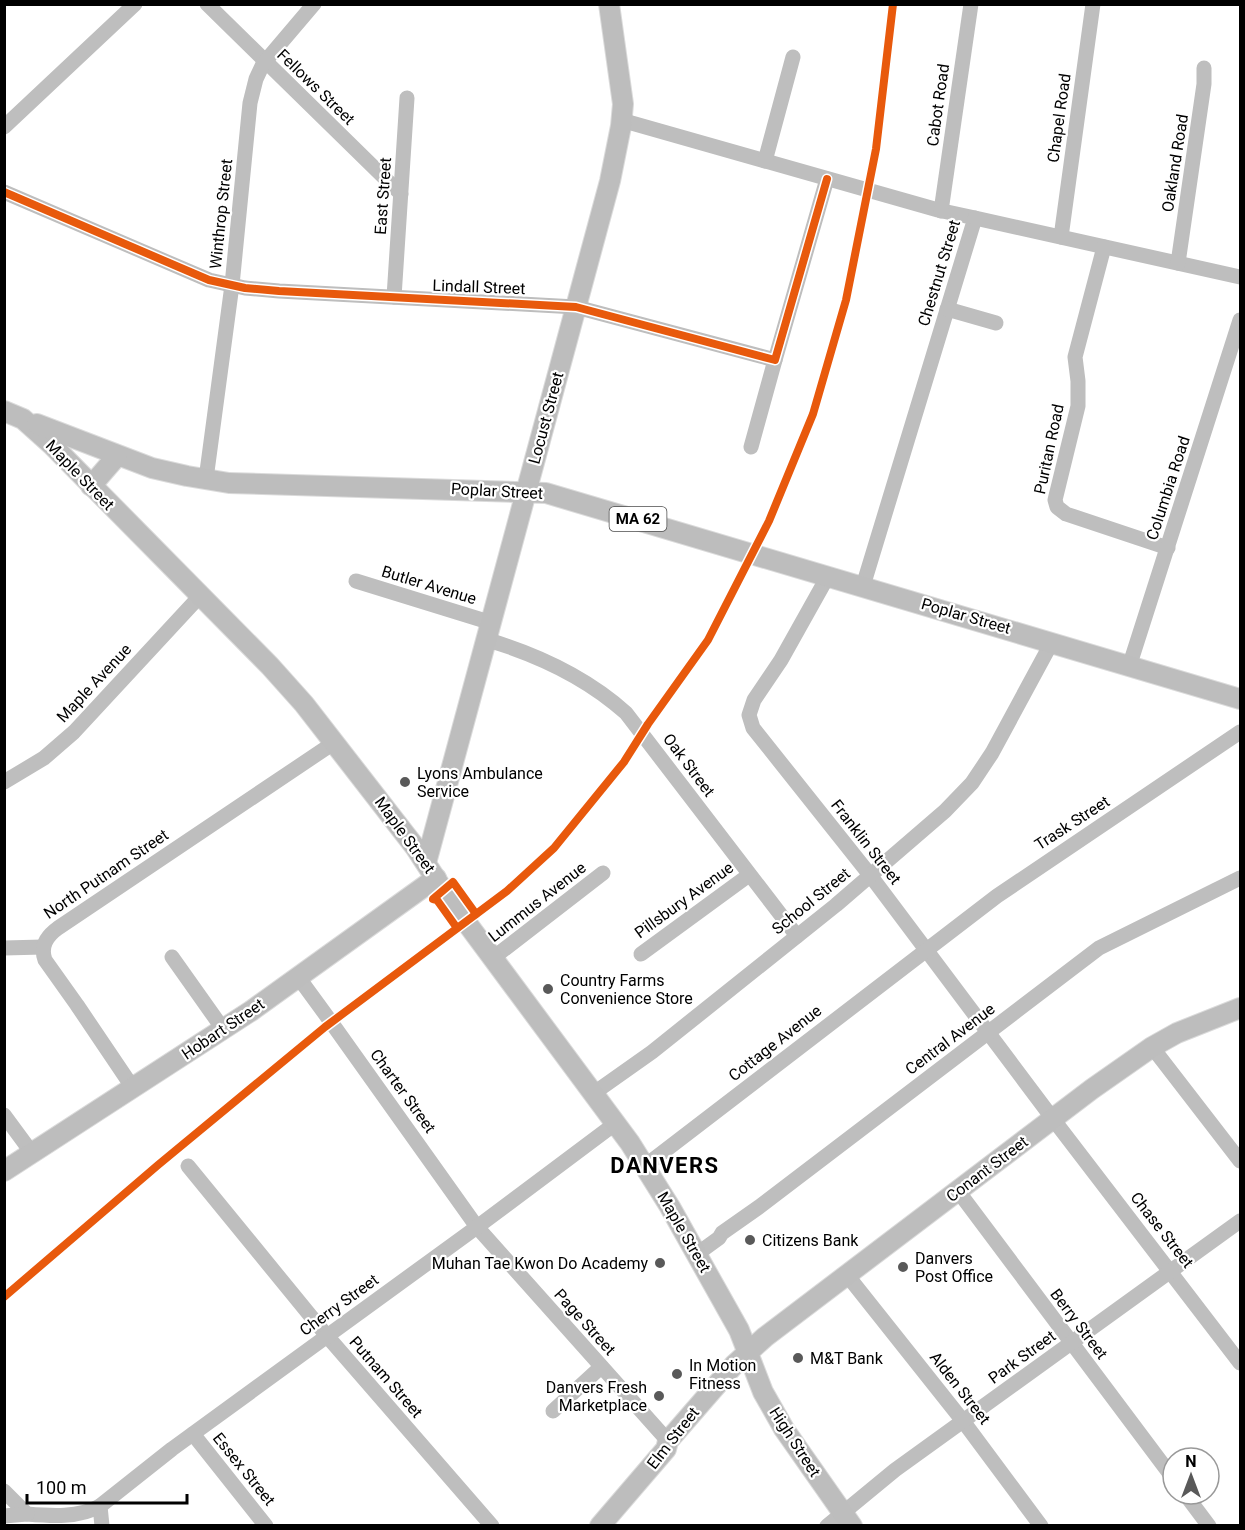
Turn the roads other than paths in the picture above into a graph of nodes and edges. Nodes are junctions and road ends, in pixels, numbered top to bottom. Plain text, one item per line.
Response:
1 (135, 4) edge
2 (207, 4) edge
3 (314, 4) edge
4 (609, 4) edge
5 (971, 4) edge
6 (1093, 4) edge
7 (793, 57) dead end
8 (265, 61) junction
9 (1204, 68) dead end
10 (407, 98) dead end
11 (621, 120) junction
12 (4, 127) edge
13 (765, 161) junction
14 (827, 179) junction
15 (4, 192) edge
16 (401, 194) junction
17 (941, 211) junction
18 (975, 218) junction
19 (1061, 237) junction
20 (1104, 247) junction
21 (1178, 263) junction
22 (1240, 277) edge
23 (232, 285) junction
24 (394, 297) junction
25 (576, 307) junction
26 (947, 309) junction
27 (1240, 320) edge
28 (996, 323) dead end
29 (776, 360) junction
30 (4, 411) edge
31 (23, 419) junction
32 (751, 447) dead end
33 (117, 456) junction
34 (206, 479) junction
35 (92, 486) junction
36 (527, 491) junction
37 (1168, 548) junction
38 (828, 576) junction
39 (356, 581) dead end
40 (863, 586) junction
41 (200, 596) junction
42 (490, 632) junction
43 (1052, 642) junction
44 (1129, 667) junction
45 (1240, 699) edge
46 (1240, 732) edge
47 (334, 742) junction
48 (4, 782) edge
49 (431, 871) junction
50 (603, 873) dead end
51 (749, 875) junction
52 (870, 875) junction
53 (1240, 878) edge
54 (797, 936) junction
55 (43, 947) junction
56 (4, 948) edge
57 (926, 950) junction
58 (641, 954) dead end
59 (171, 957) dead end
60 (494, 958) junction
61 (296, 979) junction
62 (1240, 1008) edge
63 (223, 1029) junction
64 (988, 1032) junction
65 (1152, 1047) junction
66 (133, 1088) junction
67 (594, 1093) junction
68 (4, 1115) edge
69 (1053, 1119) junction
70 (616, 1123) junction
71 (32, 1153) junction
72 (1240, 1161) edge
73 (188, 1166) dead end
74 (645, 1166) junction
75 (4, 1171) edge
76 (958, 1191) junction
77 (1240, 1221) edge
78 (477, 1227) junction
79 (697, 1254) junction
80 (1171, 1271) junction
81 (847, 1275) junction
82 (327, 1336) junction
83 (1071, 1344) junction
84 (748, 1353) junction
85 (1240, 1364) edge
86 (601, 1367) junction
87 (553, 1411) dead end
88 (963, 1421) junction
89 (194, 1434) junction
90 (668, 1441) junction
91 (1161, 1462) edge
92 (4, 1491) edge
93 (100, 1506) junction
94 (1194, 1506) edge
95 (27, 1514) junction
96 (4, 1516) edge
97 (847, 1519) edge
98 (102, 1526) edge
99 (266, 1526) edge
100 (492, 1526) edge
101 (600, 1526) edge
102 (827, 1526) edge
103 (1041, 1526) edge
104 (1209, 1526) edge

1 - 12 street
2 - 8 street, Fellows Street
3 - 8 street, Winthrop Street
4 - 11 main road, Locust Street
5 - 17 street, Cabot Road
6 - 19 street, Chapel Road
7 - 13 street
8 - 16 street, Fellows Street
8 - 23 street, Winthrop Street
9 - 21 street, Oakland Road
10 - 16 street, East Street
11 - 13 street, Chestnut Street
11 - 25 main road, Locust Street
13 - 14 street, Chestnut Street
14 - 17 street, Chestnut Street
14 - 29 street
15 - 23 street, Lindall Street
16 - 24 street, East Street
17 - 18 street, Chestnut Street
18 - 19 street
18 - 26 street, Chestnut Street
19 - 20 street
20 - 21 street
20 - 37 street, Puritan Road
21 - 22 street
23 - 24 street, Lindall Street
23 - 34 street, Winthrop Street
24 - 25 street, Lindall Street
25 - 29 street, Lindall Street
25 - 36 main road, Locust Street
26 - 28 street
26 - 40 street, Chestnut Street
27 - 37 street, Columbia Road
29 - 32 street
30 - 31 main road, Maple Street / MA 62
31 - 33 main road, Poplar Street / MA 62
31 - 35 main road, Maple Street
33 - 34 main road, Poplar Street / MA 62
33 - 35 main road
34 - 36 main road, Poplar Street / MA 62
35 - 41 main road, Maple Street
36 - 38 main road, Poplar Street / MA 62
36 - 42 main road, Locust Street
37 - 44 street, Columbia Road
38 - 40 main road, Poplar Street / MA 62
38 - 52 street, Franklin Street
39 - 42 street, Butler Avenue
40 - 43 main road, Poplar Street / MA 62
41 - 47 main road, Maple Street
41 - 48 street, Maple Avenue
42 - 49 main road, Locust Street
42 - 51 street, Oak Street
43 - 44 main road, Poplar Street / MA 62
43 - 52 street, School Street
44 - 45 main road, Poplar Street / MA 62
46 - 57 street, Trask Street
47 - 49 main road, Maple Street
47 - 55 street, North Putnam Street
49 - 60 main road, Maple Street
49 - 61 main road, Hobart Street
50 - 60 street, Lummus Avenue
51 - 54 street, Oak Street
51 - 58 street, Pillsbury Avenue
52 - 54 street, School Street
52 - 57 street, Franklin Street
53 - 64 street, Central Avenue
54 - 67 street, School Street
55 - 56 street
55 - 66 street
57 - 64 street, Franklin Street
57 - 74 street, Cottage Avenue
59 - 63 street
60 - 67 main road, Maple Street
61 - 63 main road, Hobart Street
61 - 78 street, Charter Street
62 - 65 main road, Conant Street
63 - 66 main road, Hobart Street
64 - 69 street, Franklin Street
64 - 79 street, Central Avenue
65 - 69 main road, Conant Street
65 - 72 street
66 - 71 main road, Hobart Street
67 - 70 main road, Maple Street
68 - 71 street
69 - 76 main road, Conant Street
69 - 80 street, Chase Street
70 - 74 main road, Maple Street
70 - 78 street, Cherry Street
71 - 75 main road, Hobart Street
73 - 82 street, Putnam Street
74 - 79 main road, Maple Street
76 - 81 main road, Conant Street
76 - 83 street, Berry Street
77 - 80 street, Park Street
78 - 82 street, Cherry Street
78 - 86 street, Page Street
79 - 84 main road, Maple Street
80 - 83 street, Park Street
80 - 85 street, Chase Street
81 - 84 main road, Conant Street
81 - 88 street, Alden Street
82 - 89 street, Cherry Street
82 - 100 street, Putnam Street
83 - 88 street, Park Street
83 - 91 street, Berry Street
84 - 90 main road, Elm Street
84 - 97 main road, High Street
86 - 87 street
86 - 90 street, Page Street
88 - 97 street, Park Street
88 - 103 street, Alden Street
89 - 93 street, Cherry Street
89 - 99 street, Essex Street
90 - 101 main road, Elm Street
92 - 95 street
93 - 95 street
93 - 98 street
94 - 104 street
95 - 96 street
97 - 102 street, Park Street

